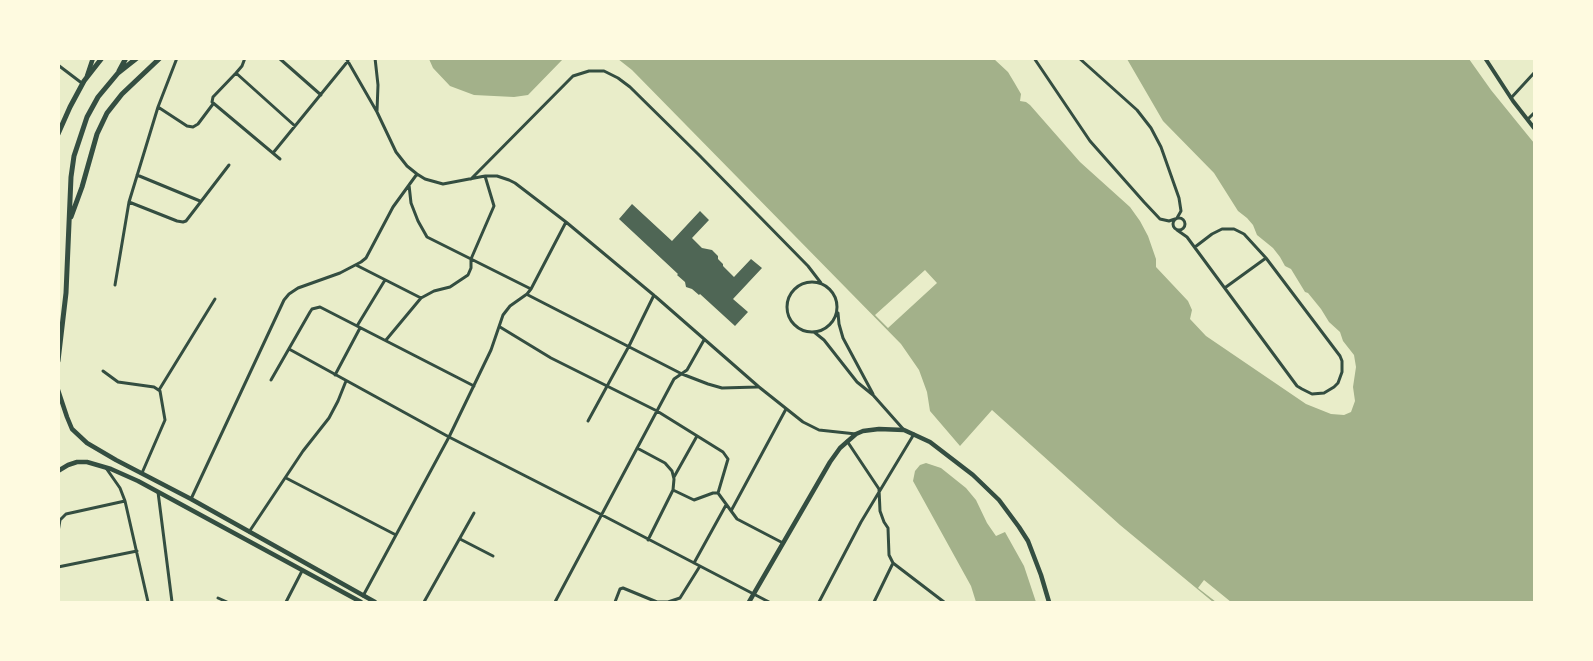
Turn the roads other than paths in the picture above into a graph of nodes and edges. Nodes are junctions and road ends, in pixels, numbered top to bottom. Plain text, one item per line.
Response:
1 (93, 58) edge
2 (102, 58) edge
3 (126, 58) edge
4 (137, 58) edge
5 (160, 58) edge
6 (177, 58) edge
7 (246, 58) edge
8 (279, 58) edge
9 (375, 58) edge
10 (1034, 58) edge
11 (1079, 58) edge
12 (1485, 58) edge
13 (347, 60) edge
14 (58, 65) edge
15 (118, 73) junction
16 (1534, 73) edge
17 (236, 74) junction
18 (83, 82) junction
19 (321, 94) junction
20 (1511, 98) junction
21 (213, 104) junction
22 (158, 107) junction
23 (377, 112) junction
24 (1534, 113) edge
25 (1528, 119) junction
26 (295, 126) junction
27 (1534, 128) edge
28 (58, 134) edge
29 (273, 153) junction
30 (280, 159) dead end
31 (229, 165) dead end
32 (417, 174) junction
33 (136, 175) junction
34 (485, 176) junction
35 (471, 179) junction
36 (409, 184) junction
37 (201, 201) junction
38 (129, 202) junction
39 (1181, 206) junction
40 (1176, 218) junction
41 (1162, 220) junction
42 (69, 221) junction
43 (566, 222) junction
44 (1185, 222) junction
45 (1175, 229) junction
46 (1188, 237) junction
47 (1196, 247) junction
48 (1266, 258) junction
49 (471, 259) junction
50 (356, 265) junction
51 (58, 266) edge
52 (67, 266) junction
53 (385, 280) junction
54 (821, 283) junction
55 (115, 285) dead end
56 (1226, 288) junction
57 (531, 289) junction
58 (527, 294) junction
59 (654, 295) junction
60 (421, 298) junction
61 (215, 299) dead end
62 (837, 310) junction
63 (359, 327) junction
64 (500, 327) junction
65 (814, 332) junction
66 (705, 339) junction
67 (386, 340) junction
68 (629, 346) junction
69 (289, 349) junction
70 (58, 361) edge
71 (103, 371) dead end
72 (682, 374) junction
73 (335, 375) junction
74 (271, 380) dead end
75 (346, 381) junction
76 (474, 387) junction
77 (607, 387) junction
78 (759, 387) junction
79 (58, 390) edge
80 (159, 390) junction
81 (873, 395) junction
82 (786, 409) junction
83 (657, 411) junction
84 (588, 421) dead end
85 (904, 430) junction
86 (856, 434) junction
87 (914, 434) junction
88 (697, 436) junction
89 (449, 437) junction
90 (847, 441) junction
91 (637, 448) junction
92 (105, 467) junction
93 (58, 471) edge
94 (141, 473) junction
95 (285, 478) junction
96 (674, 479) junction
97 (879, 489) junction
98 (673, 490) junction
99 (158, 492) junction
100 (718, 493) junction
101 (191, 499) junction
102 (125, 501) junction
103 (726, 505) junction
104 (731, 511) junction
105 (474, 513) dead end
106 (602, 514) junction
107 (58, 532) edge
108 (249, 532) junction
109 (396, 535) junction
110 (459, 539) junction
111 (648, 540) junction
112 (783, 543) junction
113 (137, 551) junction
114 (493, 556) dead end
115 (693, 562) junction
116 (893, 563) junction
117 (700, 566) junction
118 (58, 567) edge
119 (302, 571) junction
120 (754, 594) junction
121 (363, 596) junction
122 (218, 598) dead end
123 (148, 602) edge
124 (172, 603) edge
125 (227, 603) edge
126 (286, 603) edge
127 (361, 603) edge
128 (375, 603) edge
129 (424, 603) edge
130 (555, 603) edge
131 (615, 603) edge
132 (749, 603) edge
133 (769, 603) edge
134 (819, 603) edge
135 (874, 603) edge
136 (944, 603) edge
137 (1049, 603) edge

1 - 18 main road
2 - 18 highway
3 - 15 highway
4 - 15 highway
5 - 42 highway
6 - 22 street
7 - 17 street
8 - 19 street
9 - 23 street
10 - 41 street
11 - 39 street
12 - 20 street
13 - 19 street
13 - 23 street
14 - 18 street
15 - 42 highway
16 - 20 street
17 - 21 street
17 - 26 street
18 - 28 highway
19 - 26 street
20 - 25 street
21 - 22 street
21 - 29 street
22 - 33 street
23 - 32 street
24 - 25 street
25 - 27 street
26 - 29 street
29 - 30 street
31 - 37 street
32 - 35 street
32 - 36 street
33 - 37 street
33 - 38 street
34 - 35 street
34 - 43 street
34 - 49 street
35 - 54 street
36 - 49 street
36 - 50 street
37 - 38 street
38 - 55 street
39 - 40 street
39 - 44 street
40 - 41 street
40 - 44 street
40 - 45 street
41 - 45 street
42 - 52 highway
43 - 57 street
43 - 59 street
44 - 45 street
44 - 46 street
45 - 46 street
46 - 47 street
47 - 48 street
47 - 56 street
48 - 56 street
48 - 56 street
49 - 57 street
49 - 60 street
50 - 53 street
50 - 101 street
51 - 52 highway
52 - 70 highway
53 - 60 street
53 - 63 street
54 - 62 street
54 - 65 street
57 - 58 street
58 - 64 street
58 - 68 street
59 - 66 street
59 - 68 street
60 - 67 street
61 - 80 street
62 - 65 street
62 - 81 street
63 - 67 street
63 - 69 street
63 - 73 street
64 - 76 street
64 - 77 street
65 - 81 street
66 - 72 street
66 - 78 street
67 - 76 street
68 - 72 street
68 - 77 street
69 - 73 street
69 - 74 street
71 - 80 street
72 - 78 street
72 - 83 street
73 - 75 street
75 - 89 street
75 - 95 street
76 - 89 street
77 - 83 street
77 - 84 street
78 - 82 street
79 - 94 main road
80 - 94 street
81 - 85 street
82 - 86 street
82 - 104 street
83 - 88 street
83 - 91 street
85 - 86 main road
85 - 87 main road
86 - 90 main road
87 - 97 street
87 - 137 main road
88 - 96 street
88 - 100 street
89 - 106 street
89 - 109 street
90 - 97 street
90 - 112 main road
91 - 96 street
91 - 106 street
92 - 93 main road
92 - 99 main road
92 - 102 street
94 - 101 main road
95 - 108 street
95 - 109 street
96 - 98 street
97 - 116 street
97 - 134 street
98 - 100 street
98 - 111 street
99 - 119 main road
99 - 124 street
100 - 103 street
101 - 108 main road
102 - 107 street
102 - 113 street
103 - 104 street
103 - 115 street
104 - 112 street
105 - 110 street
106 - 111 street
106 - 130 street
108 - 121 main road
109 - 121 street
110 - 114 street
110 - 129 street
111 - 115 street
112 - 120 main road
113 - 118 street
113 - 123 street
115 - 117 street
116 - 135 street
116 - 136 street
117 - 120 street
117 - 131 street
119 - 126 street
119 - 127 main road
120 - 132 main road
120 - 133 street
121 - 128 main road
122 - 125 street

